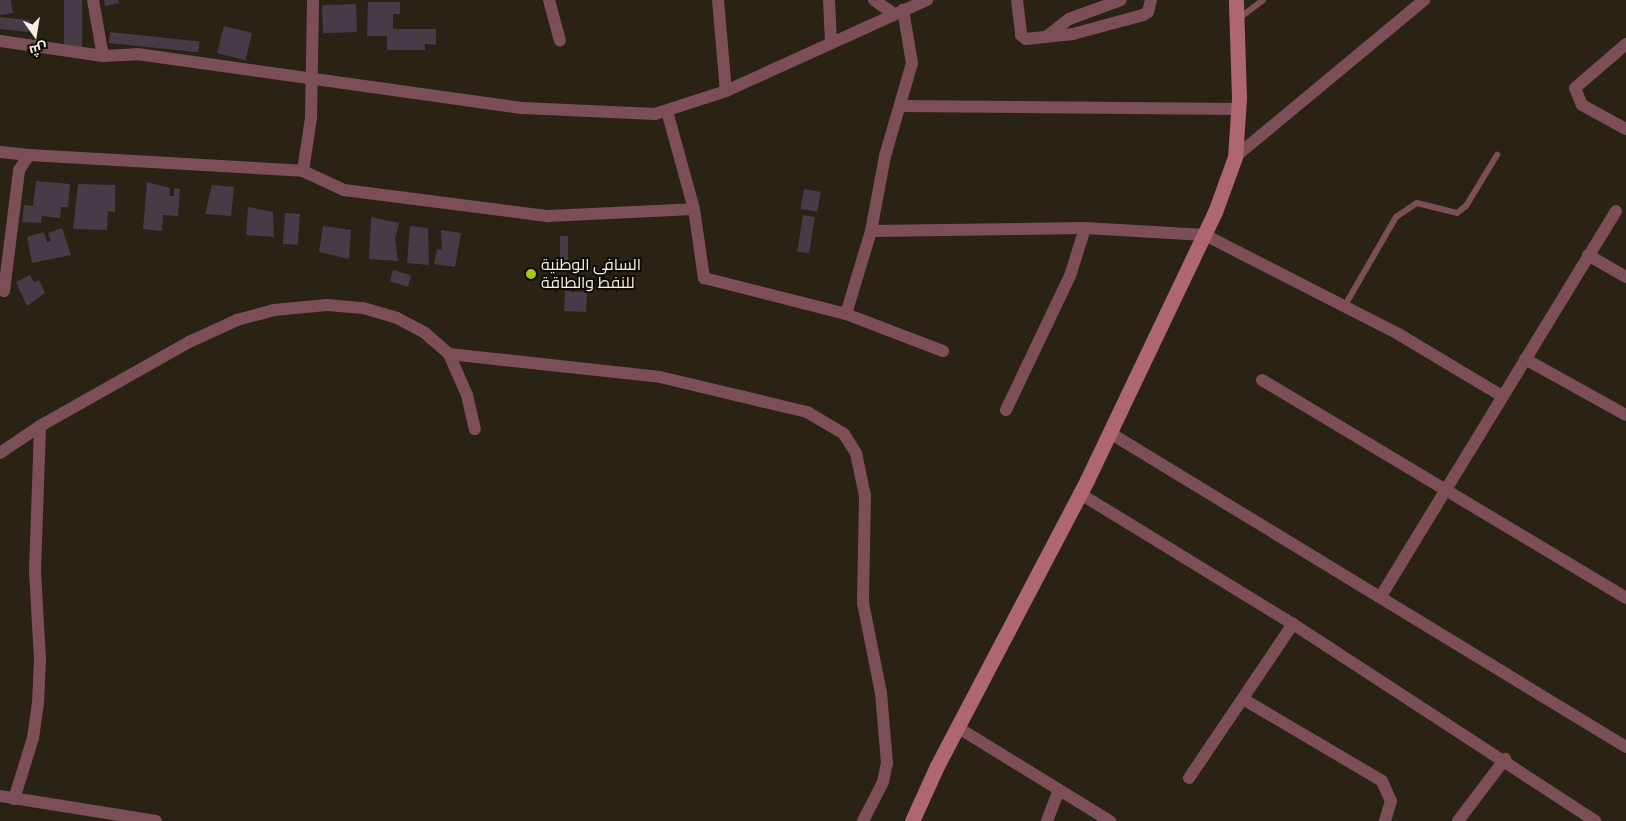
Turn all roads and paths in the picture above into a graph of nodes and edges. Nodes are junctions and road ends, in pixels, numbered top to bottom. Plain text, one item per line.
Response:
1 (92, 0) edge
2 (313, 0) edge
3 (549, 0) edge
4 (718, 0) edge
5 (829, 0) edge
6 (874, 0) edge
7 (926, 0) edge
8 (1017, 0) edge
9 (1121, 0) edge
10 (1151, 0) edge
11 (1236, 0) edge
12 (1263, 0) edge
13 (1424, 0) edge
14 (898, 12) junction
15 (1237, 19) junction
16 (1045, 37) junction
17 (0, 41) edge
18 (560, 41) dead end
19 (831, 43) junction
20 (1626, 44) edge
21 (102, 56) junction
22 (313, 78) junction
23 (726, 91) junction
24 (900, 106) junction
25 (1238, 110) junction
26 (667, 111) junction
27 (1626, 129) edge
28 (0, 152) edge
29 (1497, 154) dead end
30 (28, 155) junction
31 (1235, 157) junction
32 (303, 171) junction
33 (694, 209) junction
34 (1616, 211) dead end
35 (1085, 228) junction
36 (871, 231) junction
37 (1205, 235) junction
38 (1588, 255) junction
39 (1626, 277) edge
40 (4, 291) dead end
41 (1344, 307) junction
42 (846, 314) junction
43 (943, 351) dead end
44 (449, 354) junction
45 (1525, 359) junction
46 (1262, 380) dead end
47 (1502, 396) junction
48 (1006, 410) dead end
49 (1626, 415) edge
50 (40, 426) junction
51 (475, 429) dead end
52 (1110, 433) junction
53 (0, 453) edge
54 (1445, 489) junction
55 (1079, 494) junction
56 (1625, 594) edge
57 (1381, 596) junction
58 (1293, 624) junction
59 (1243, 698) junction
60 (957, 727) junction
61 (1626, 747) edge
62 (1505, 759) junction
63 (1189, 778) dead end
64 (1060, 790) junction
65 (0, 796) edge
66 (14, 799) junction
67 (156, 821) edge
68 (863, 821) edge
69 (912, 821) edge
70 (1046, 821) edge
71 (1110, 821) edge
72 (1385, 821) edge
73 (1458, 821) edge
74 (1595, 821) edge

1 - 21 street
2 - 22 street
3 - 18 street
4 - 23 street
5 - 19 street
6 - 14 street
7 - 14 street
8 - 16 street
9 - 16 street
10 - 16 street
11 - 15 main road
12 - 15 lane
13 - 31 street
14 - 19 street
14 - 24 street
15 - 25 main road
17 - 21 street
19 - 23 street
20 - 27 street
21 - 22 street
22 - 26 street
22 - 32 street
23 - 26 street
24 - 25 street
24 - 36 street
25 - 31 main road
26 - 33 street
28 - 30 street
29 - 41 lane
30 - 32 street
30 - 40 street
31 - 37 main road
32 - 33 street
33 - 42 street
34 - 38 street
35 - 36 street
35 - 37 street
35 - 48 street
36 - 42 street
37 - 41 street
37 - 52 main road
38 - 39 street
38 - 45 street
41 - 47 street
42 - 43 street
44 - 50 street
44 - 51 street
44 - 68 street
45 - 47 street
45 - 49 street
46 - 54 street
47 - 54 street
50 - 53 street
50 - 66 street
52 - 55 main road
52 - 57 street
54 - 56 street
54 - 57 street
55 - 58 street
55 - 60 main road
57 - 61 street
58 - 59 street
58 - 62 street
59 - 63 street
59 - 72 street
60 - 64 street
60 - 69 main road
62 - 73 street
62 - 74 street
64 - 70 street
64 - 71 street
65 - 66 street
66 - 67 street

